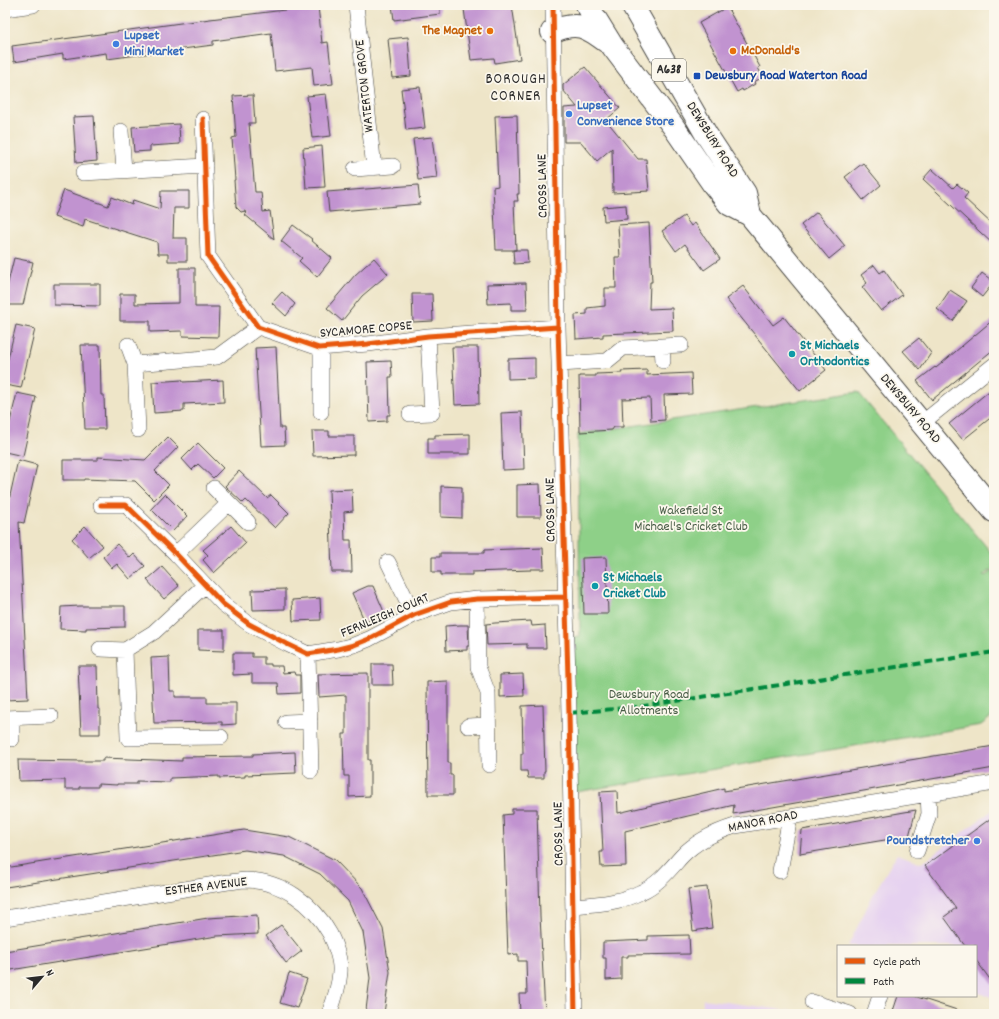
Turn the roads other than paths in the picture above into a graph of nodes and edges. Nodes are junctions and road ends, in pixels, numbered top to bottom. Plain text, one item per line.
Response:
1 (33, 5) edge
2 (356, 5) edge
3 (553, 5) edge
4 (586, 5) edge
5 (605, 5) edge
6 (632, 5) edge
7 (5, 9) edge
8 (552, 32) junction
9 (613, 47) junction
10 (203, 119) dead end
11 (121, 131) dead end
12 (205, 166) junction
13 (393, 166) dead end
14 (374, 168) junction
15 (355, 169) dead end
16 (124, 170) junction
17 (83, 174) dead end
18 (750, 215) junction
19 (258, 327) junction
20 (558, 327) junction
21 (428, 336) junction
22 (128, 345) dead end
23 (681, 345) dead end
24 (321, 348) junction
25 (135, 364) junction
26 (560, 364) junction
27 (994, 365) edge
28 (321, 412) dead end
29 (410, 414) dead end
30 (922, 423) junction
31 (138, 430) dead end
32 (214, 488) dead end
33 (229, 503) junction
34 (101, 505) dead end
35 (994, 511) edge
36 (248, 522) dead end
37 (176, 554) junction
38 (388, 562) dead end
39 (205, 585) junction
40 (566, 597) junction
41 (476, 599) junction
42 (414, 615) junction
43 (100, 649) dead end
44 (125, 650) junction
45 (308, 654) junction
46 (51, 716) dead end
47 (9, 718) edge
48 (310, 721) junction
49 (286, 722) dead end
50 (468, 726) dead end
51 (488, 726) junction
52 (221, 737) dead end
53 (12, 738) dead end
54 (489, 765) dead end
55 (311, 771) dead end
56 (994, 783) edge
57 (928, 794) junction
58 (790, 817) junction
59 (917, 851) dead end
60 (780, 871) dead end
61 (573, 906) junction
62 (5, 918) edge
63 (880, 997) edge
64 (812, 1002) dead end
65 (329, 1014) edge
66 (576, 1014) edge
67 (850, 1014) edge
68 (874, 1014) edge

1 - 7 street
2 - 14 street, WATERTON GROVE
3 - 8 street, CROSS LANE
4 - 9 highway, DEWSBURY ROAD / A638
5 - 9 highway
6 - 18 highway, DEWSBURY ROAD / A638
8 - 9 highway
8 - 20 street, CROSS LANE
9 - 18 highway, DEWSBURY ROAD / A638
10 - 12 street
11 - 16 street
12 - 16 street
12 - 19 street
13 - 14 street
14 - 15 street
16 - 17 street
18 - 30 highway, DEWSBURY ROAD / A638
19 - 24 street, SYCAMORE COPSE
19 - 25 street
20 - 21 street, SYCAMORE COPSE
20 - 26 street, CROSS LANE
21 - 24 street, SYCAMORE COPSE
21 - 29 street, SYCAMORE COPSE
22 - 25 street
23 - 26 street
24 - 28 street, SYCAMORE COPSE
25 - 31 street
26 - 40 street, CROSS LANE
27 - 30 street
30 - 35 highway, DEWSBURY ROAD / A638
32 - 33 street
33 - 36 street
33 - 37 street
34 - 37 street
37 - 39 street
38 - 42 street, FERNLEIGH COURT
39 - 44 street
39 - 45 street
40 - 41 street, FERNLEIGH COURT
40 - 61 street, CROSS LANE
41 - 42 street, FERNLEIGH COURT
41 - 51 street
42 - 45 street, FERNLEIGH COURT
43 - 44 street
44 - 52 street
45 - 48 street
46 - 47 street
47 - 53 street
48 - 49 street
48 - 55 street
50 - 51 street
51 - 54 street
56 - 57 street, MANOR ROAD
57 - 58 street, MANOR ROAD
57 - 59 street
58 - 60 street
58 - 61 street, MANOR ROAD
61 - 66 street, CROSS LANE
62 - 65 street, ESTHER AVENUE
63 - 68 street
64 - 67 street

